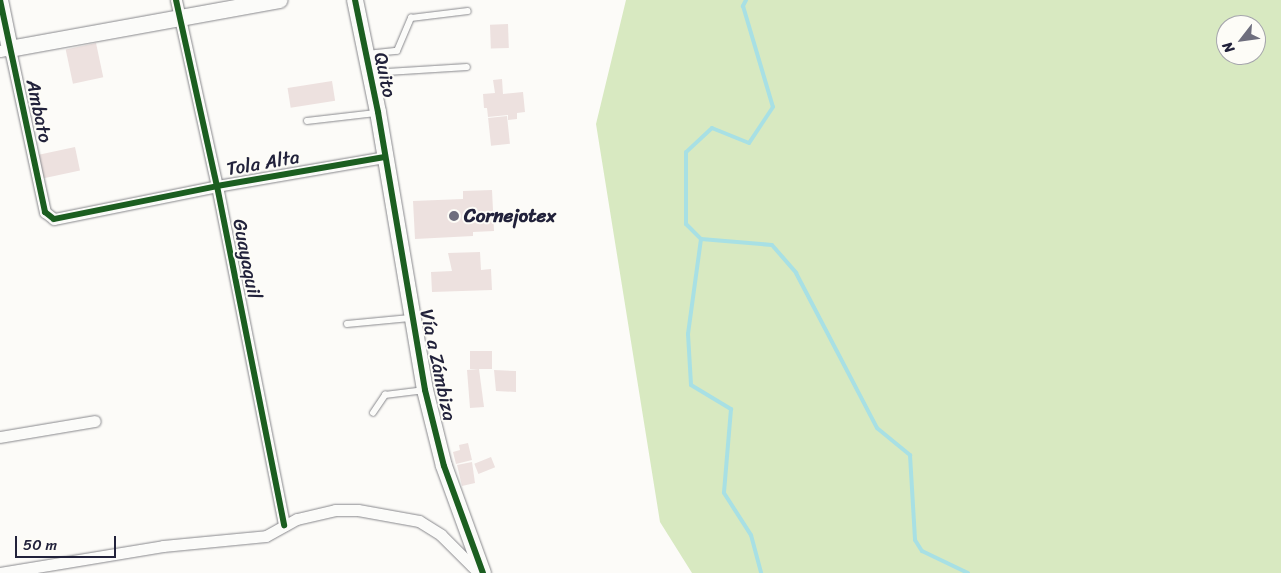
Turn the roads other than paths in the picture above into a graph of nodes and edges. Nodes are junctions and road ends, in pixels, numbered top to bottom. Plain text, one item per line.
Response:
1 (0, 0) edge
2 (176, 0) edge
3 (280, 0) edge
4 (355, 0) edge
5 (468, 11) dead end
6 (180, 17) junction
7 (5, 50) edge
8 (365, 54) junction
9 (467, 67) dead end
10 (369, 74) junction
11 (378, 112) junction
12 (307, 121) dead end
13 (385, 157) junction
14 (217, 186) junction
15 (58, 220) joint
16 (412, 318) junction
17 (347, 324) dead end
18 (425, 390) junction
19 (373, 413) dead end
20 (95, 421) dead end
21 (0, 437) edge
22 (284, 525) junction
23 (0, 573) edge
24 (479, 573) edge
25 (483, 573) edge

1 - 7 street, Ambato
2 - 6 street, Guayaquil
3 - 6 street
4 - 8 street, Quito
5 - 8 lane
6 - 7 street
6 - 14 street, Guayaquil
7 - 15 street, Ambato
8 - 10 street, Quito
9 - 10 lane
10 - 11 street, Quito
11 - 12 lane
11 - 13 street, Quito
13 - 14 street, Tola Alta
13 - 16 street, Vía a Zámbiza
14 - 15 street, Tola Alta
14 - 22 street, Guayaquil
16 - 17 lane
16 - 18 street, Vía a Zámbiza
18 - 19 lane
18 - 25 street, Vía a Zámbiza
20 - 21 street
22 - 23 street
22 - 24 street

